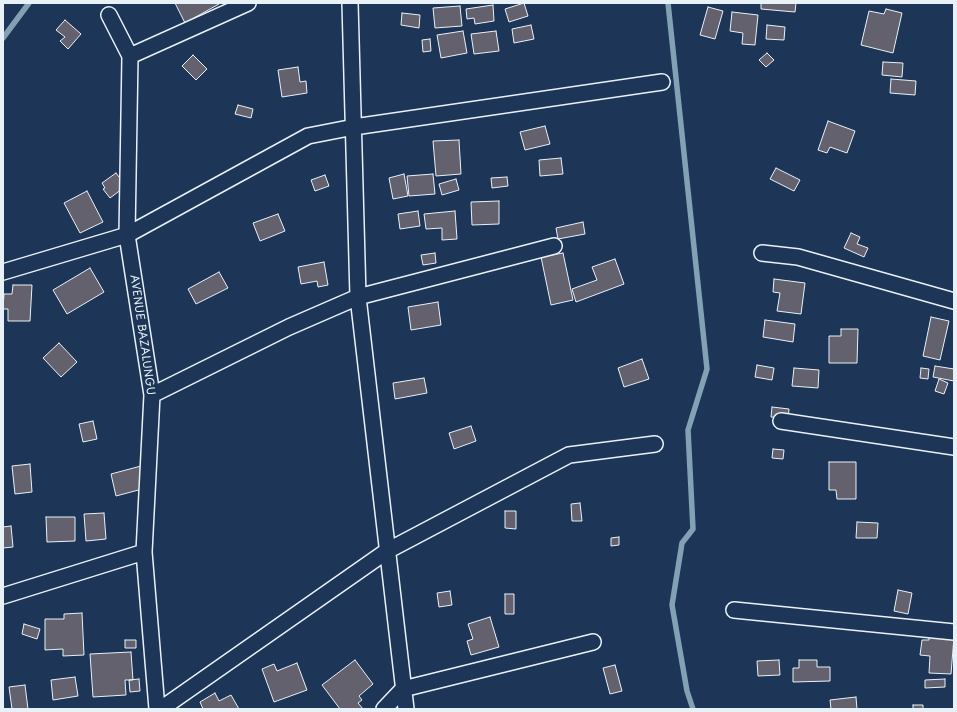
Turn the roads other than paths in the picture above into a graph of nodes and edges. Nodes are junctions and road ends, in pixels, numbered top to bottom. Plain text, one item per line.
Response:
1 (248, 3) edge
2 (350, 3) edge
3 (109, 15) dead end
4 (130, 56) junction
5 (662, 82) dead end
6 (354, 127) junction
7 (127, 235) junction
8 (554, 246) dead end
9 (762, 253) dead end
10 (3, 272) edge
11 (358, 298) junction
12 (954, 301) edge
13 (152, 395) junction
14 (781, 421) dead end
15 (655, 444) dead end
16 (954, 447) edge
17 (387, 551) junction
18 (144, 552) junction
19 (3, 596) edge
20 (734, 610) dead end
21 (954, 632) edge
22 (593, 642) dead end
23 (403, 689) junction
24 (158, 709) edge
25 (161, 709) edge
26 (384, 709) edge
27 (406, 709) edge

1 - 4 street
2 - 6 street
3 - 4 street, AVENUE BAZALUNGU
4 - 7 street, AVENUE BAZALUNGU
5 - 6 street
6 - 7 street
6 - 11 street
7 - 10 street
7 - 13 street, AVENUE BAZALUNGU
8 - 11 street
9 - 12 street
11 - 13 street
11 - 17 street
13 - 18 street, AVENUE BAZALUNGU
14 - 16 street
15 - 17 street
17 - 23 street
17 - 25 street
18 - 19 street
18 - 24 street, AVENUE BAZALUNGU
20 - 21 street
22 - 23 street
23 - 26 street
23 - 27 street

